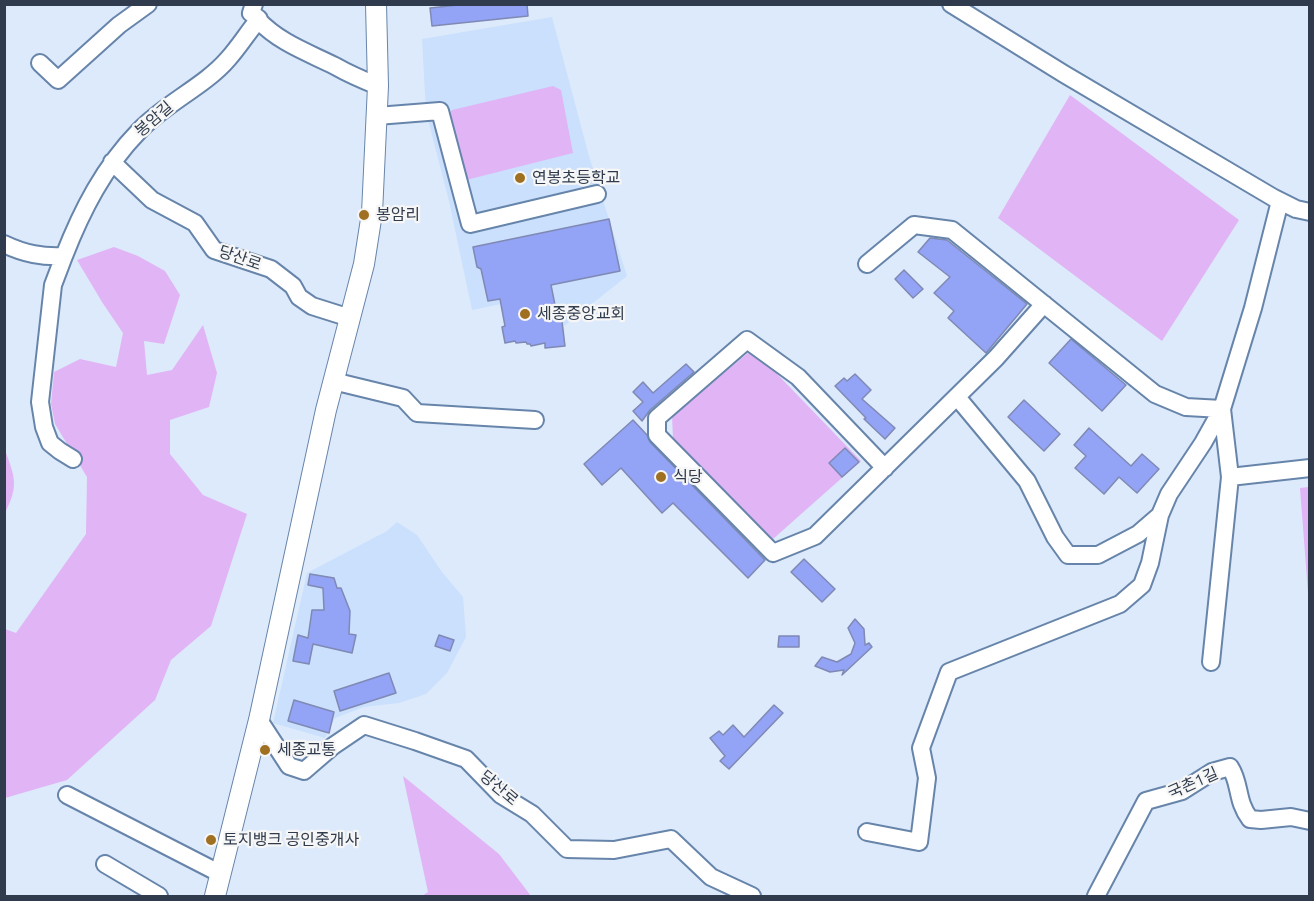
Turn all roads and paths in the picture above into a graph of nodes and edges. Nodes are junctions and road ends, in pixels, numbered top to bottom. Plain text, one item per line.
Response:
1 (148, 4) edge
2 (376, 4) edge
3 (951, 4) edge
4 (256, 12) edge
5 (40, 63) dead end
6 (378, 86) junction
7 (377, 116) junction
8 (112, 162) junction
9 (597, 194) dead end
10 (1280, 201) junction
11 (1310, 212) edge
12 (4, 244) edge
13 (64, 256) junction
14 (867, 264) dead end
15 (1044, 304) junction
16 (350, 318) junction
17 (333, 381) junction
18 (957, 397) junction
19 (1222, 408) junction
20 (535, 420) dead end
21 (74, 459) dead end
22 (885, 468) junction
23 (1310, 468) edge
24 (1230, 477) junction
25 (1160, 516) junction
26 (1211, 662) dead end
27 (259, 720) junction
28 (67, 795) dead end
29 (1310, 821) edge
30 (867, 832) dead end
31 (105, 864) dead end
32 (221, 874) junction
33 (159, 897) edge
34 (216, 897) edge
35 (752, 897) edge
36 (1096, 897) edge

1 - 5 street
2 - 6 main road
3 - 10 street
4 - 6 street
4 - 8 street, 봉암길
6 - 7 main road
7 - 9 street
7 - 16 main road
8 - 13 street, 봉암길
8 - 16 street, 당산로
10 - 11 street
10 - 19 street
12 - 13 street
13 - 21 street, 봉암길
14 - 15 street
15 - 18 street
15 - 19 street
16 - 17 main road
17 - 20 street
17 - 27 main road
18 - 22 street
18 - 25 street
19 - 24 street
19 - 25 street
22 - 22 street
23 - 24 street
24 - 26 street
25 - 30 street
27 - 32 main road
27 - 35 street, 당산로
28 - 32 street
29 - 36 street, 국촌1길
31 - 33 street
32 - 34 main road

